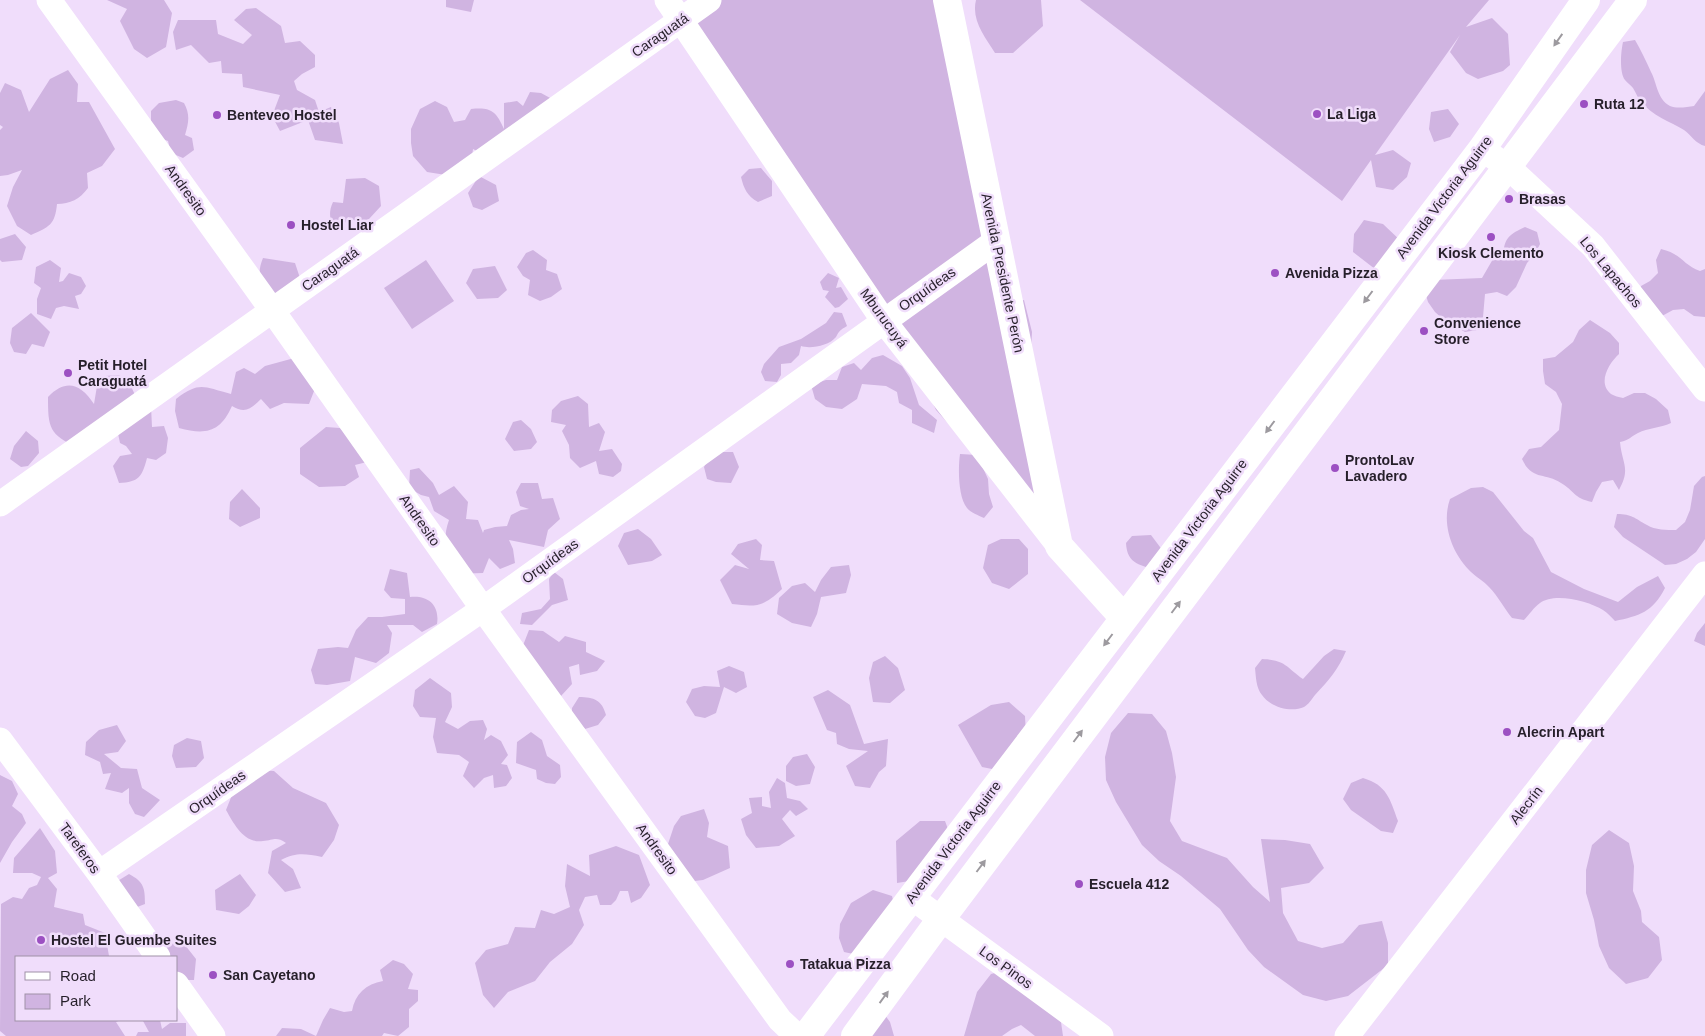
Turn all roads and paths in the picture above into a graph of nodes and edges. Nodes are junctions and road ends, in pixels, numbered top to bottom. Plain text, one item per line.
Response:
1 (49, 0) edge
2 (667, 0) edge
3 (709, 0) edge
4 (947, 0) edge
5 (1586, 0) edge
6 (1633, 0) edge
7 (681, 20) junction
8 (1482, 148) junction
9 (1508, 166) junction
10 (996, 241) junction
11 (272, 310) junction
12 (883, 320) junction
13 (1705, 389) edge
14 (0, 504) edge
15 (1059, 546) junction
16 (1705, 574) edge
17 (483, 609) junction
18 (1124, 618) junction
19 (0, 740) edge
20 (99, 874) junction
21 (912, 897) junction
22 (941, 919) junction
23 (157, 956) edge
24 (178, 987) edge
25 (213, 1036) edge
26 (797, 1036) edge
27 (806, 1036) edge
28 (855, 1036) edge
29 (1101, 1036) edge
30 (1347, 1036) edge

1 - 11 street, Andresito
2 - 7 street, Mburucuyá
3 - 7 street, Caraguatá
4 - 10 main road, Avenida Presidente Perón
5 -> 8 main road, Avenida Victoria Aguirre
6 - 9 main road
7 - 11 street, Caraguatá
7 - 12 street, Mburucuyá
8 - 9 street, Los Lapachos
8 -> 18 main road, Avenida Victoria Aguirre
9 - 13 street, Los Lapachos
22 -> 9 main road
10 - 12 street, Orquídeas
10 - 15 main road, Avenida Presidente Perón
11 - 14 street, Caraguatá
11 - 17 street, Andresito
12 - 15 street, Mburucuyá
12 - 17 street, Orquídeas
15 - 18 main road, Mburucuyá
16 - 30 street, Alecrín
17 - 20 street, Orquídeas
17 - 26 street, Andresito
18 -> 21 main road, Avenida Victoria Aguirre
19 - 20 street, Tareferos
20 - 23 street, Tareferos
21 - 22 street, Los Pinos
21 - 27 main road, Avenida Victoria Aguirre
28 -> 22 main road
22 - 29 street, Los Pinos
24 - 25 street

